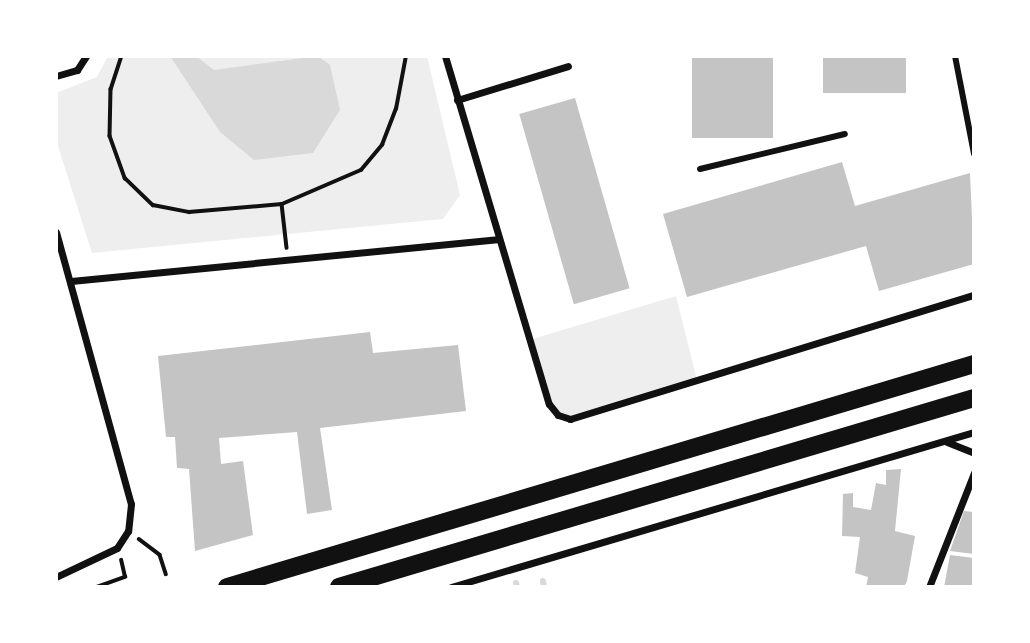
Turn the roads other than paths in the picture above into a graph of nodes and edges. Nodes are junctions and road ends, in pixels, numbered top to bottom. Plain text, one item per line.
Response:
1 (86, 56) edge
2 (445, 56) edge
3 (955, 56) edge
4 (568, 66) dead end
5 (56, 76) edge
6 (457, 100) junction
7 (845, 134) dead end
8 (974, 154) edge
9 (700, 169) dead end
10 (56, 232) edge
11 (498, 239) junction
12 (65, 264) junction
13 (56, 267) edge
14 (71, 281) junction
15 (974, 295) edge
16 (974, 365) edge
17 (974, 398) edge
18 (974, 432) edge
19 (939, 442) junction
20 (974, 453) edge
21 (974, 473) edge
22 (56, 578) edge
23 (227, 587) edge
24 (339, 587) edge
25 (451, 587) edge
26 (929, 587) edge

1 - 5 street
2 - 6 street
3 - 8 street
4 - 6 street
6 - 11 street
7 - 9 street
10 - 12 street
11 - 14 street
11 - 15 street
12 - 13 street
12 - 14 street
14 - 22 street
16 - 23 highway
17 - 24 highway
18 - 19 street
19 - 20 street
19 - 25 street
21 - 26 street

